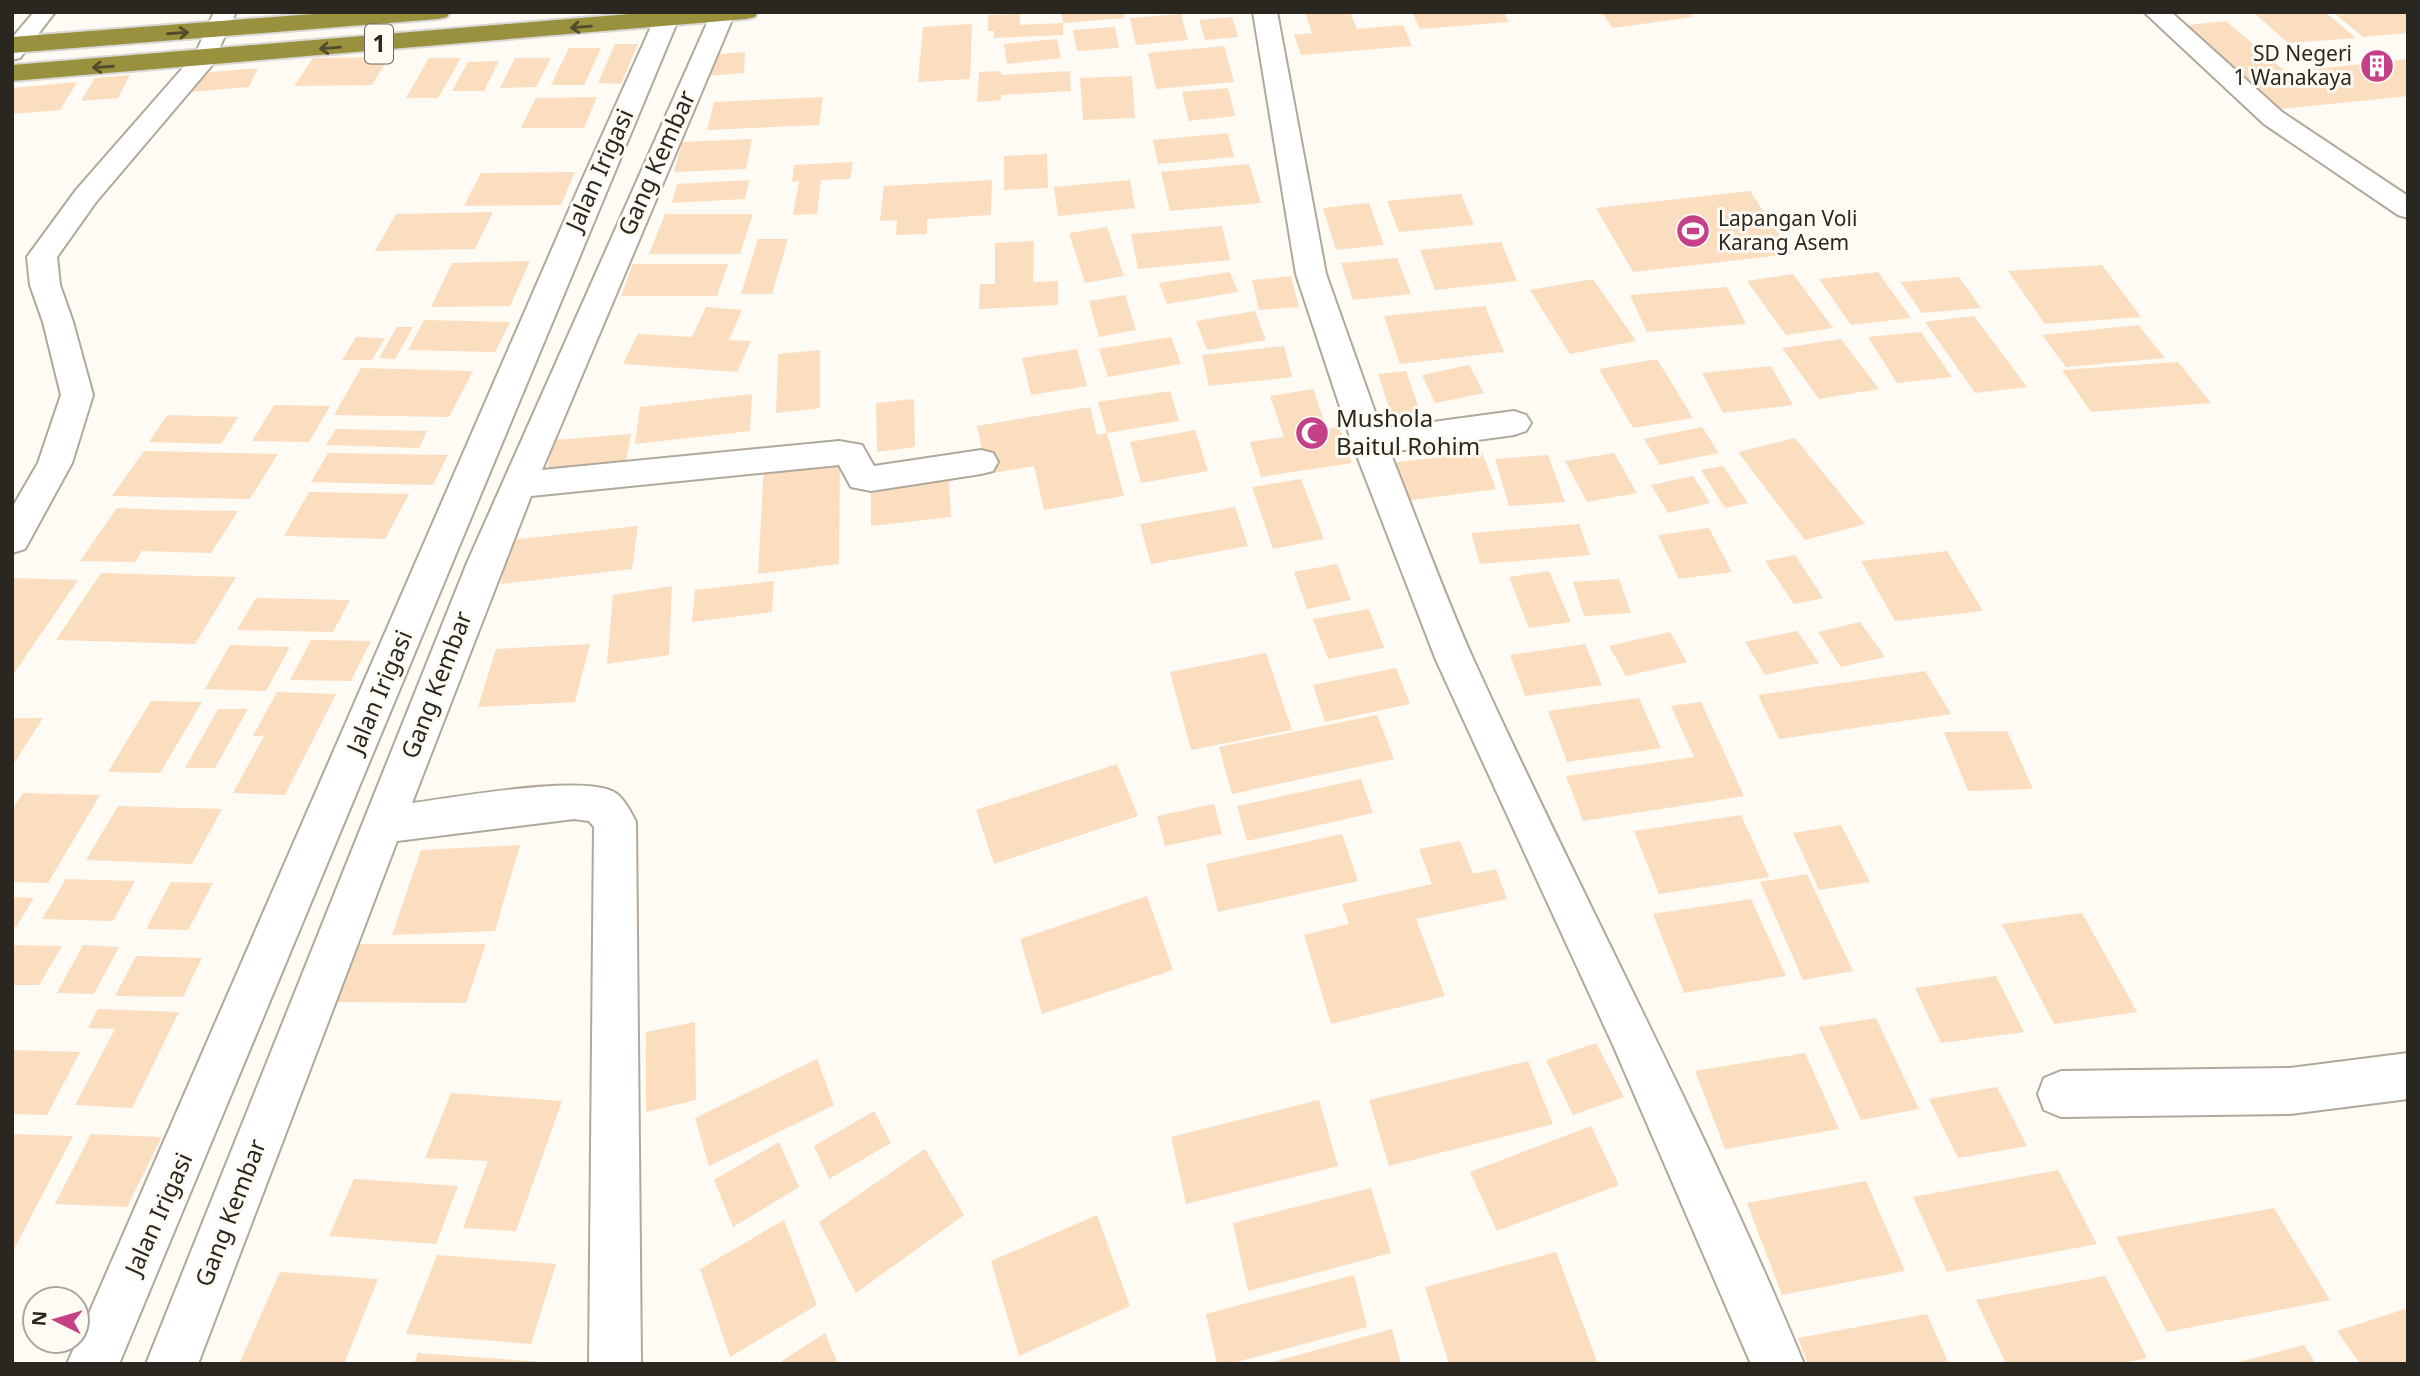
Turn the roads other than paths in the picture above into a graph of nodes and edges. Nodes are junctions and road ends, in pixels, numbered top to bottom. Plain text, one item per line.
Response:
1 (45, 12) edge
2 (1265, 12) edge
3 (2155, 12) edge
4 (423, 13) edge
5 (736, 13) edge
6 (666, 20) junction
7 (220, 21) edge
8 (14, 48) edge
9 (204, 59) junction
10 (12, 73) edge
11 (2408, 209) edge
12 (1514, 423) dead end
13 (1369, 443) junction
14 (981, 461) dead end
15 (518, 485) junction
16 (12, 540) edge
17 (383, 825) junction
18 (2408, 1076) edge
19 (2061, 1094) dead end
20 (93, 1364) edge
21 (172, 1364) edge
22 (615, 1364) edge
23 (1778, 1364) edge

1 - 8 lane
2 - 13 street
3 - 11 street
4 - 7 highway, 1
5 - 6 highway, 1
5 - 15 street, Gang Kembar
6 -> 9 highway, 1
6 - 20 street, Jalan Irigasi
8 -> 7 highway, 1
7 - 9 lane
9 -> 10 highway, 1
9 - 16 street
12 - 13 street
13 - 23 street
14 - 15 street
15 - 17 street, Gang Kembar
17 - 21 street, Gang Kembar
17 - 22 street
18 - 19 street

